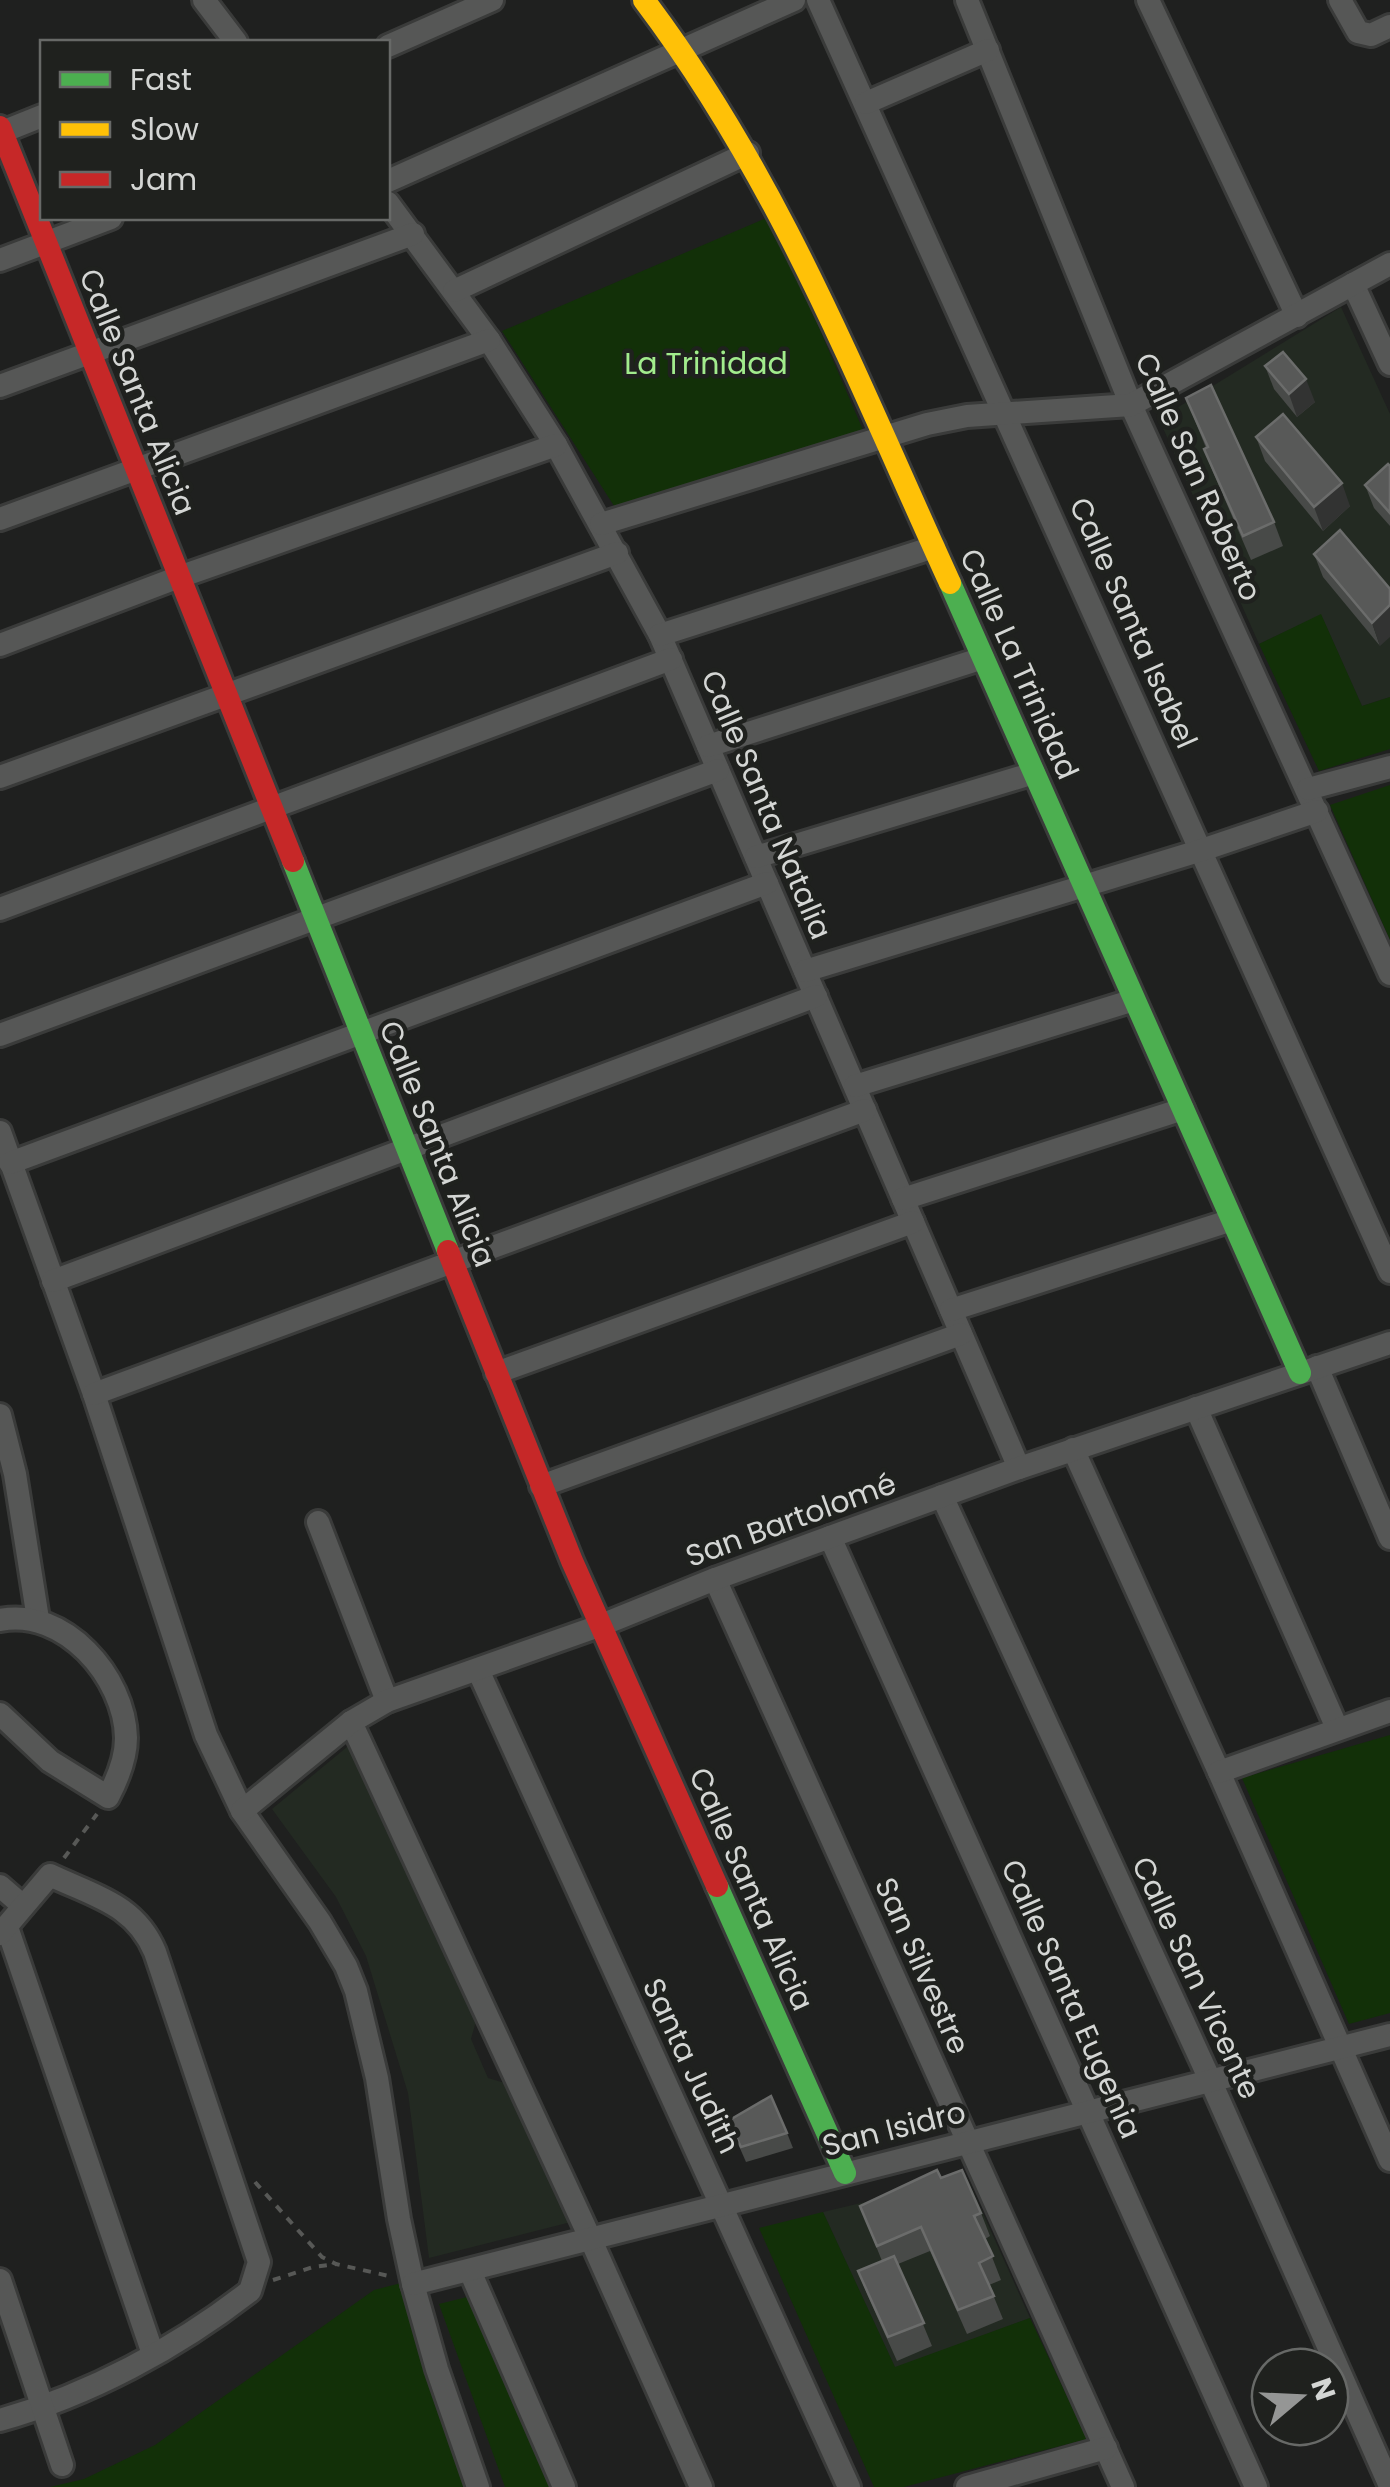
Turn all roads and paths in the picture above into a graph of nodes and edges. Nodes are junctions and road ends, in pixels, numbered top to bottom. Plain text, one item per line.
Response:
1 (204, 0) edge
2 (492, 0) edge
3 (644, 0) edge
4 (794, 0) edge
5 (818, 0) edge
6 (967, 0) edge
7 (1148, 0) edge
8 (1340, 0) edge
9 (1390, 26) edge
10 (233, 40) edge
11 (390, 45) edge
12 (684, 48) junction
13 (988, 50) junction
14 (866, 102) junction
15 (40, 117) edge
16 (4, 143) edge
17 (748, 152) junction
18 (390, 179) edge
19 (390, 205) edge
20 (106, 220) edge
21 (414, 234) junction
22 (46, 243) junction
23 (0, 260) edge
24 (1390, 264) edge
25 (1353, 284) junction
26 (454, 291) junction
27 (1297, 316) junction
28 (488, 340) junction
29 (89, 353) junction
30 (1390, 364) edge
31 (0, 386) edge
32 (1131, 405) junction
33 (1006, 413) junction
34 (884, 437) junction
35 (556, 445) junction
36 (135, 469) junction
37 (0, 519) edge
38 (601, 524) junction
39 (934, 547) junction
40 (617, 553) junction
41 (179, 577) junction
42 (660, 635) junction
43 (0, 645) edge
44 (983, 658) junction
45 (670, 660) junction
46 (226, 695) junction
47 (708, 746) junction
48 (1390, 767) edge
49 (718, 770) junction
50 (1034, 773) junction
51 (0, 777) edge
52 (1313, 800) junction
53 (270, 807) junction
54 (1202, 850) junction
55 (756, 856) junction
56 (767, 883) junction
57 (1084, 886) junction
58 (0, 909) edge
59 (315, 920) junction
60 (805, 970) junction
61 (1390, 974) edge
62 (816, 996) junction
63 (1134, 1000) junction
64 (0, 1035) edge
65 (362, 1036) junction
66 (854, 1086) junction
67 (1183, 1109) junction
68 (865, 1110) junction
69 (0, 1132) edge
70 (406, 1148) junction
71 (10, 1163) junction
72 (903, 1199) junction
73 (1232, 1220) junction
74 (913, 1222) junction
75 (452, 1262) junction
76 (1390, 1272) edge
77 (53, 1281) junction
78 (951, 1310) junction
79 (961, 1334) junction
80 (1390, 1343) edge
81 (1308, 1370) junction
82 (496, 1373) junction
83 (94, 1394) junction
84 (1196, 1408) junction
85 (0, 1415) edge
86 (1073, 1449) junction
87 (1019, 1468) junction
88 (7, 1476) edge
89 (542, 1486) junction
90 (942, 1496) junction
91 (318, 1522) dead end
92 (830, 1536) junction
93 (1390, 1538) edge
94 (714, 1578) junction
95 (38, 1619) junction
96 (0, 1620) edge
97 (600, 1626) junction
98 (478, 1670) junction
99 (387, 1702) junction
100 (1390, 1710) edge
101 (0, 1714) edge
102 (350, 1722) junction
103 (1337, 1728) junction
104 (1220, 1772) junction
105 (108, 1798) junction
106 (242, 1811) junction
107 (50, 1875) junction
108 (0, 1886) edge
109 (23, 1906) junction
110 (4, 1930) edge
111 (1390, 2035) edge
112 (1340, 2047) junction
113 (1211, 2082) junction
114 (1090, 2112) junction
115 (968, 2142) junction
116 (1390, 2160) edge
117 (845, 2172) junction
118 (251, 2178) dead end
119 (722, 2204) junction
120 (591, 2240) junction
121 (336, 2264) junction
122 (470, 2271) junction
123 (0, 2280) edge
124 (413, 2284) junction
125 (250, 2291) junction
126 (153, 2354) junction
127 (42, 2408) junction
128 (0, 2420) edge
129 (1106, 2448) junction
130 (62, 2466) dead end
131 (982, 2486) edge
132 (1390, 2486) edge
133 (478, 2487) edge
134 (564, 2487) edge
135 (701, 2487) edge
136 (849, 2487) edge
137 (1123, 2487) edge
138 (1256, 2487) edge

1 - 10 street
2 - 11 street
3 - 12 street, Calle La Trinidad
4 - 12 street
5 - 14 street, Calle Santa Isabel
6 - 13 street, Calle San Roberto
7 - 27 street
8 - 9 street
12 - 17 street, Calle La Trinidad
12 - 18 street
13 - 14 street
13 - 32 street, Calle San Roberto
14 - 33 street, Calle Santa Isabel
15 - 16 street
16 - 22 street, Calle Santa Alicia
17 - 26 street
17 - 34 street, Calle La Trinidad
19 - 21 street, Calle Santa Natalia
20 - 22 street
21 - 26 street, Calle Santa Natalia
21 - 29 street
22 - 23 street
22 - 29 street, Calle Santa Alicia
24 - 25 street
25 - 27 street
25 - 30 street
26 - 28 street, Calle Santa Natalia
27 - 32 street
28 - 35 street, Calle Santa Natalia
28 - 36 street
29 - 31 street
29 - 36 street, Calle Santa Alicia
32 - 33 street
32 - 52 street, Calle San Roberto
33 - 34 street
33 - 54 street, Calle Santa Isabel
34 - 38 street
34 - 39 street, Calle La Trinidad
35 - 38 street, Calle Santa Natalia
35 - 41 street
36 - 37 street
36 - 41 street, Calle Santa Alicia
38 - 40 street, Calle Santa Natalia
39 - 42 street
39 - 44 street, Calle La Trinidad
40 - 42 street, Calle Santa Natalia
40 - 46 street
41 - 43 street
41 - 46 street, Calle Santa Alicia
42 - 45 street, Calle Santa Natalia
44 - 47 street
44 - 50 street, Calle La Trinidad
45 - 47 street, Calle Santa Natalia
45 - 53 street
46 - 51 street
46 - 53 street, Calle Santa Alicia
47 - 49 street, Calle Santa Natalia
48 - 52 street
49 - 55 street, Calle Santa Natalia
49 - 59 street
50 - 55 street
50 - 57 street, Calle La Trinidad
52 - 54 street
52 - 61 street, Calle San Roberto
53 - 58 street
53 - 59 street, Calle Santa Alicia
54 - 57 street
54 - 76 street, Calle Santa Isabel
55 - 56 street, Calle Santa Natalia
56 - 60 street, Calle Santa Natalia
56 - 65 street
57 - 60 street
57 - 63 street, Calle La Trinidad
59 - 64 street
59 - 65 street, Calle Santa Alicia
60 - 62 street, Calle Santa Natalia
62 - 66 street, Calle Santa Natalia
62 - 70 street
63 - 66 street
63 - 67 street, Calle La Trinidad
65 - 70 street, Calle Santa Alicia
65 - 71 street
66 - 68 street, Calle Santa Natalia
67 - 72 street
67 - 73 street, Calle La Trinidad
68 - 72 street, Calle Santa Natalia
68 - 75 street
69 - 71 street
70 - 75 street, Calle Santa Alicia
70 - 77 street
71 - 77 street
72 - 74 street, Calle Santa Natalia
73 - 78 street
73 - 81 street, Calle La Trinidad
74 - 78 street, Calle Santa Natalia
74 - 82 street
75 - 82 street, Calle Santa Alicia
75 - 83 street
77 - 83 street
78 - 79 street, Calle Santa Natalia
79 - 87 street, Calle Santa Natalia
79 - 89 street
80 - 81 street, San Bartolomé
81 - 84 street, San Bartolomé
81 - 93 street
82 - 89 street, Calle Santa Alicia
83 - 106 street
84 - 86 street, San Bartolomé
84 - 103 street
85 - 88 street
86 - 87 street, San Bartolomé
86 - 104 street
87 - 90 street, San Bartolomé
88 - 95 street
89 - 97 street, Calle Santa Alicia
90 - 92 street, San Bartolomé
90 - 113 street, Calle San Vicente
91 - 99 street
92 - 94 street, San Bartolomé
92 - 114 street, Calle Santa Eugenia
94 - 97 street, San Bartolomé
94 - 115 street, San Silvestre
95 - 96 street
95 - 105 street
97 - 98 street, San Bartolomé
97 - 117 street, Calle Santa Alicia
98 - 99 street, San Bartolomé
98 - 119 street, Santa Judith
99 - 102 street, San Bartolomé
100 - 103 street
101 - 105 street
102 - 106 street, San Bartolomé
102 - 120 street
103 - 104 street
104 - 112 street
105 - 107 path
106 - 124 street
107 - 109 street
107 - 125 street
108 - 109 street
109 - 110 street
110 - 126 street
111 - 112 street, San Isidro
112 - 113 street, San Isidro
112 - 116 street
113 - 114 street, San Isidro
113 - 132 street, Calle San Vicente
114 - 115 street, San Isidro
114 - 138 street, Calle Santa Eugenia
115 - 117 street, San Isidro
115 - 129 street, San Silvestre
117 - 119 street, San Isidro
118 - 121 path
119 - 120 street, San Isidro
119 - 136 street, Santa Judith
120 - 122 street, San Isidro
120 - 135 street
121 - 124 path
121 - 125 path
122 - 124 street, San Isidro
122 - 134 street
123 - 127 street
124 - 133 street
125 - 126 street
126 - 127 street
127 - 128 street
127 - 130 street
129 - 131 street
129 - 137 street, San Silvestre

